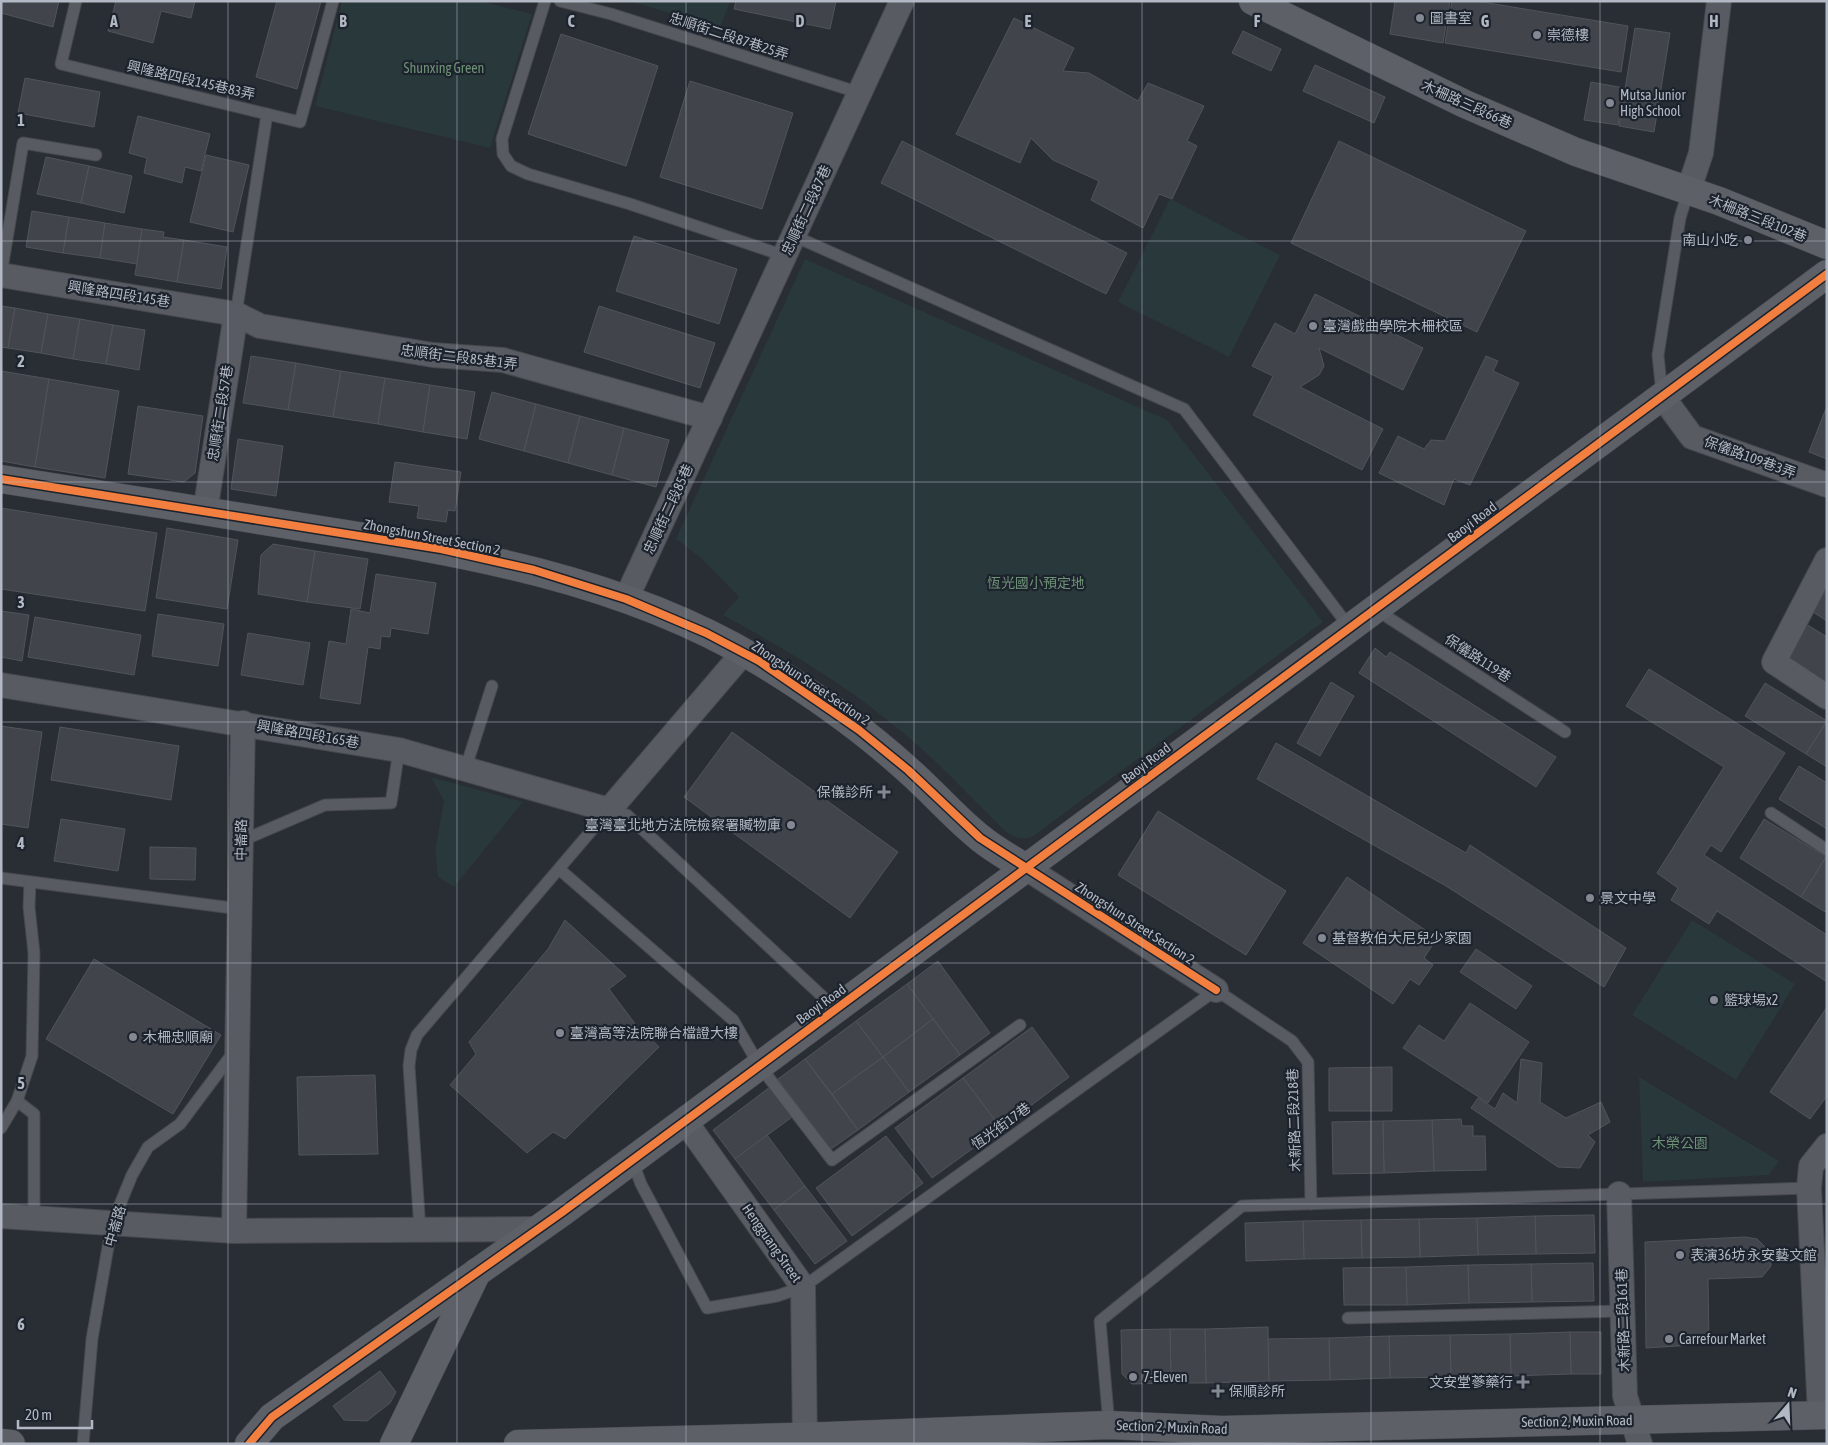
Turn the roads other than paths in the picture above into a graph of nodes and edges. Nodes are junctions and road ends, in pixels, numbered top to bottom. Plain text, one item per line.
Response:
1 (76, 1) edge
2 (334, 1) edge
3 (545, 1) edge
4 (560, 1) edge
5 (902, 1) edge
6 (1253, 1) edge
7 (1719, 1) edge
8 (860, 93) junction
9 (267, 114) junction
10 (96, 155) dead end
11 (1688, 192) junction
12 (1827, 245) edge
13 (789, 246) junction
14 (1827, 274) edge
15 (1, 275) edge
16 (236, 314) junction
17 (1662, 396) junction
18 (710, 418) junction
19 (1, 479) edge
20 (1827, 485) edge
21 (205, 512) junction
22 (1827, 560) edge
23 (626, 599) junction
24 (1375, 609) junction
25 (1350, 628) junction
26 (744, 652) junction
27 (1, 685) edge
28 (492, 686) dead end
29 (1827, 697) edge
30 (243, 723) junction
31 (1565, 732) dead end
32 (399, 750) junction
33 (466, 767) junction
34 (609, 810) junction
35 (1771, 813) dead end
36 (241, 840) junction
37 (1827, 850) edge
38 (1026, 868) junction
39 (559, 869) junction
40 (1, 878) edge
41 (30, 882) junction
42 (240, 909) junction
43 (1216, 990) junction
44 (836, 1009) junction
45 (1020, 1025) dead end
46 (238, 1048) junction
47 (760, 1065) junction
48 (17, 1101) junction
49 (685, 1121) junction
50 (1, 1128) edge
51 (1827, 1146) edge
52 (632, 1160) junction
53 (1809, 1188) junction
54 (1619, 1194) junction
55 (1311, 1204) junction
56 (1, 1216) edge
57 (34, 1218) junction
58 (112, 1224) junction
59 (537, 1229) junction
60 (420, 1230) junction
61 (234, 1231) junction
62 (479, 1269) junction
63 (803, 1287) junction
64 (1622, 1311) junction
65 (1348, 1318) dead end
66 (1824, 1415) edge
67 (1109, 1426) junction
68 (1636, 1432) edge
69 (1222, 1437) edge
70 (805, 1439) edge
71 (1, 1443) edge
72 (11, 1444) edge
73 (83, 1444) edge
74 (249, 1444) edge
75 (394, 1444) edge
76 (518, 1444) edge

1 - 9 lane, 興隆路四段145巷83弄
2 - 9 lane
3 - 13 lane
4 - 8 lane, 忠順街二段87巷25弄
5 - 8 street, 忠順街二段87巷
6 - 11 street, 木柵路三段66巷
7 - 11 street
8 - 13 street, 忠順街二段87巷
9 - 16 lane, 興隆路四段145巷83弄
10 - 15 lane
11 - 12 street, 木柵路三段102巷
11 - 17 lane
13 - 18 street, 忠順街二段87巷
13 - 25 lane
14 - 17 street, Baoyi Road
15 - 16 street, 興隆路四段145巷
16 - 18 street, 忠順街二段85巷1弄
16 - 21 street, 忠順街二段57巷
17 - 20 street, 保儀路109巷3弄
17 - 24 street, Baoyi Road
18 - 23 street, 忠順街二段85巷
19 - 21 street, Zhongshun Street Section 2
21 - 23 street, Zhongshun Street Section 2
22 - 29 street
23 - 26 street, Zhongshun Street Section 2
24 - 25 street, Baoyi Road
24 - 31 lane, 保儀路119巷
25 - 38 street, Baoyi Road
26 - 34 street
26 - 38 street, Zhongshun Street Section 2
27 - 30 street, 興隆路四段165巷
28 - 33 lane
30 - 32 street, 興隆路四段165巷
30 - 36 street, 中崙路
32 - 33 street, 興隆路四段165巷
32 - 36 lane
33 - 34 street, 興隆路四段165巷
34 - 39 lane
34 - 44 lane
35 - 37 lane
36 - 42 street, 中崙路
38 - 43 street, Zhongshun Street Section 2
38 - 44 street, Baoyi Road
39 - 47 lane
39 - 60 lane
40 - 41 lane
41 - 42 lane
41 - 48 lane
42 - 46 street, 中崙路
43 - 55 lane, 木新路二段218巷
43 - 63 lane, 恆光街17巷
44 - 47 street, Baoyi Road
45 - 47 lane
46 - 58 lane, 中崙路
46 - 61 street, 中崙路
47 - 49 street, Baoyi Road
48 - 50 lane
48 - 57 lane
49 - 52 street, Baoyi Road
49 - 63 street, Hengguang Street
51 - 53 street
52 - 59 street, Baoyi Road
52 - 63 lane, 恆光街17巷
53 - 54 lane
53 - 66 street
54 - 55 lane
54 - 64 street, 木新路二段161巷
55 - 67 lane
56 - 57 street
57 - 58 street
58 - 61 street
58 - 73 lane, 中崙路
59 - 60 street
59 - 62 street, Baoyi Road
60 - 61 street
62 - 74 street, Baoyi Road
62 - 75 street
63 - 70 street, Hengguang Street
64 - 65 lane
64 - 68 street, 木新路二段161巷
66 - 68 street, Section 2, Muxin Road
67 - 69 street, Section 2, Muxin Road
67 - 70 street, Section 2, Muxin Road
68 - 69 street, Section 2, Muxin Road
70 - 76 street, Section 2, Muxin Road
71 - 72 street

